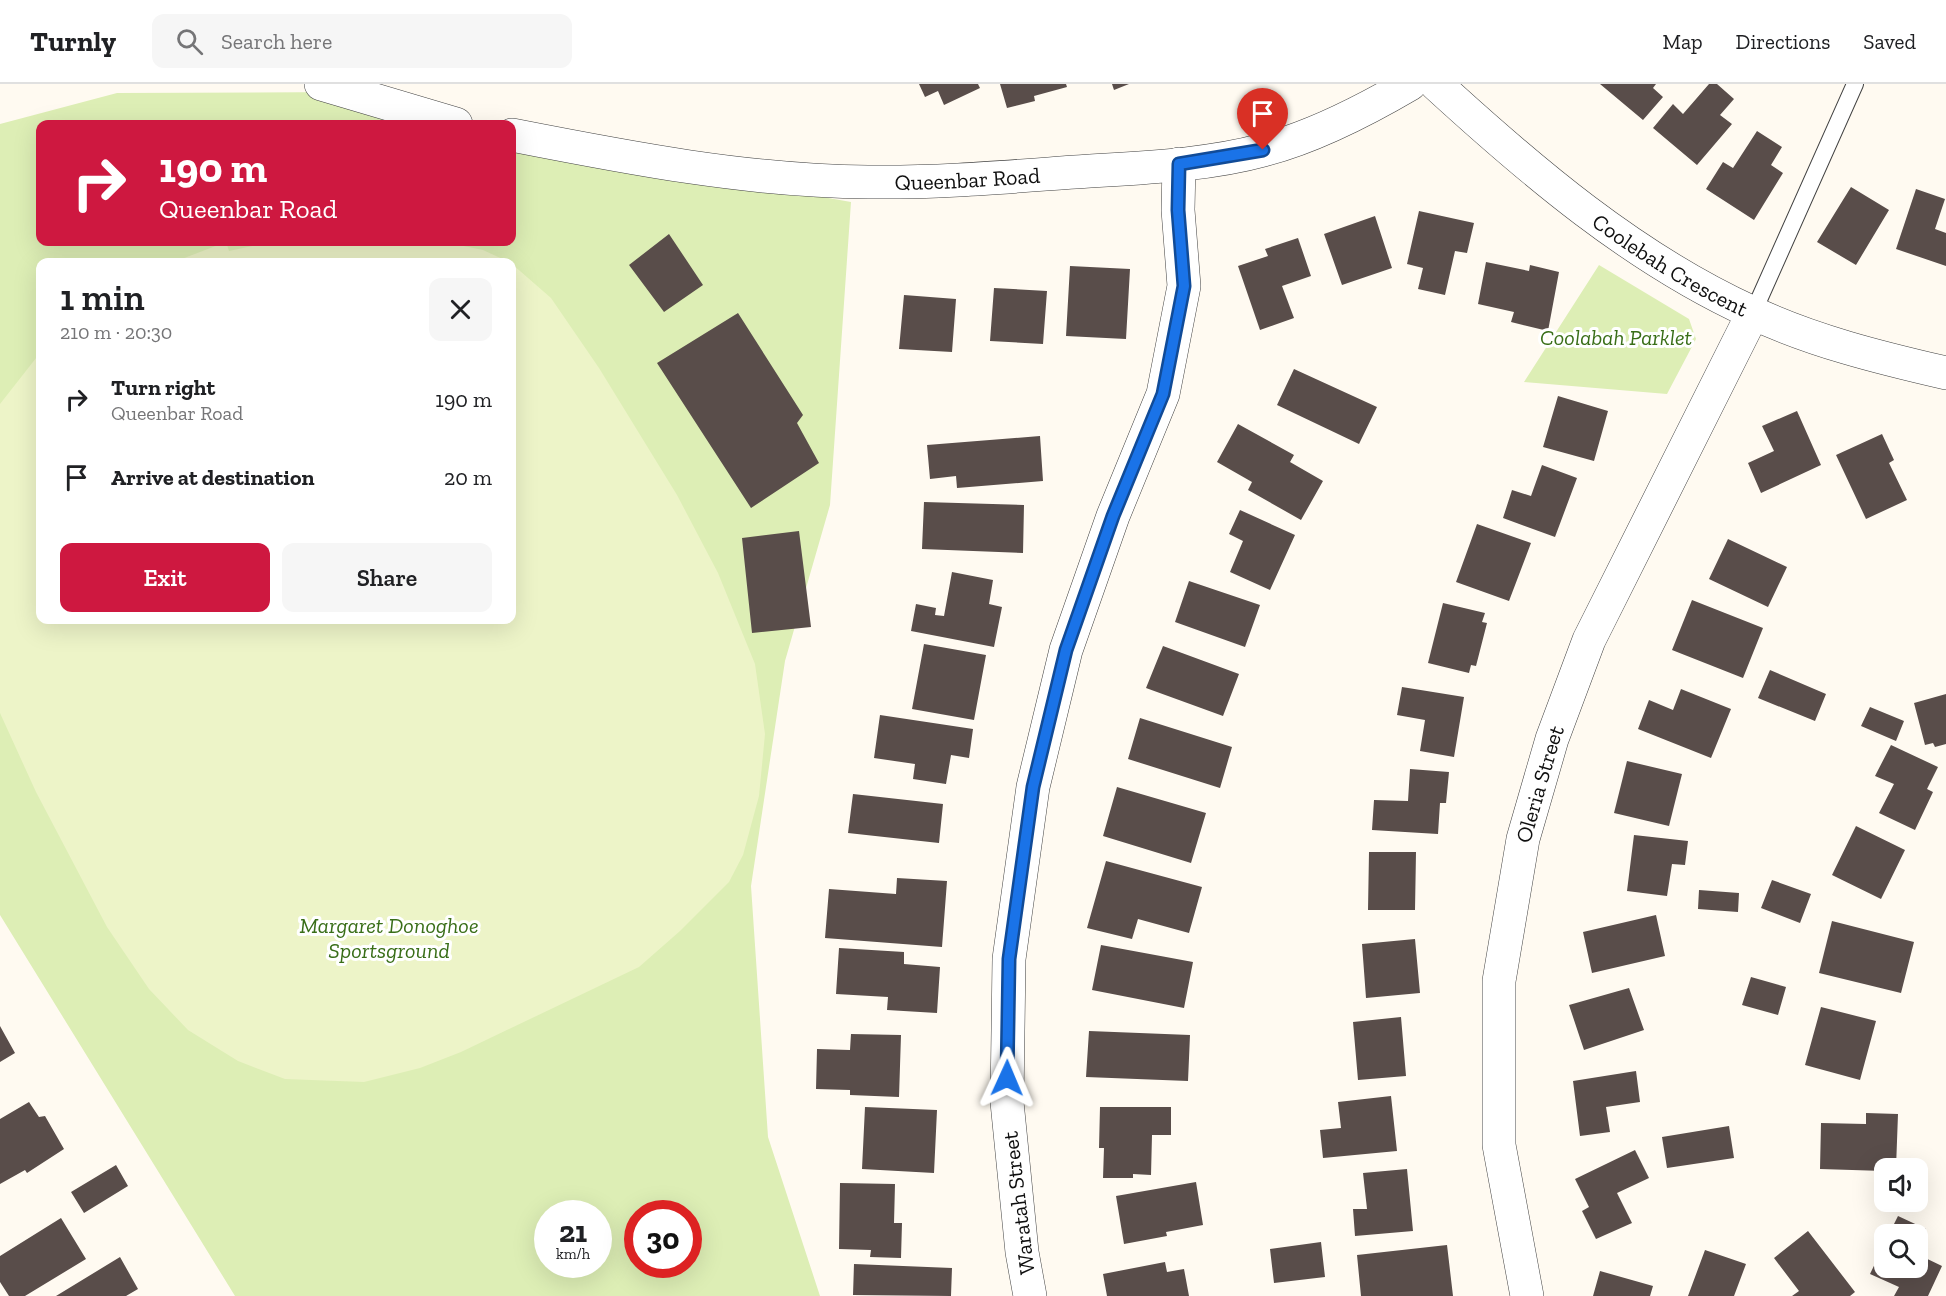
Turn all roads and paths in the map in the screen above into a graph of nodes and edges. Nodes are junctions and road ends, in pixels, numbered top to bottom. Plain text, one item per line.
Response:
1 (321, 84) edge
2 (1410, 84) edge
3 (1436, 84) edge
4 (1855, 84) edge
5 (442, 120) edge
6 (516, 136) edge
7 (1179, 164) junction
8 (1753, 313) junction
9 (1946, 373) edge
10 (1030, 1296) edge
11 (1527, 1296) edge

1 - 5 street
2 - 7 street, Queenbar Road
3 - 8 street, Coolebah Crescent
4 - 8 lane
6 - 7 street, Queenbar Road
7 - 10 street, Waratah Street
8 - 9 street, Coolebah Crescent
8 - 11 street, Oleria Street

